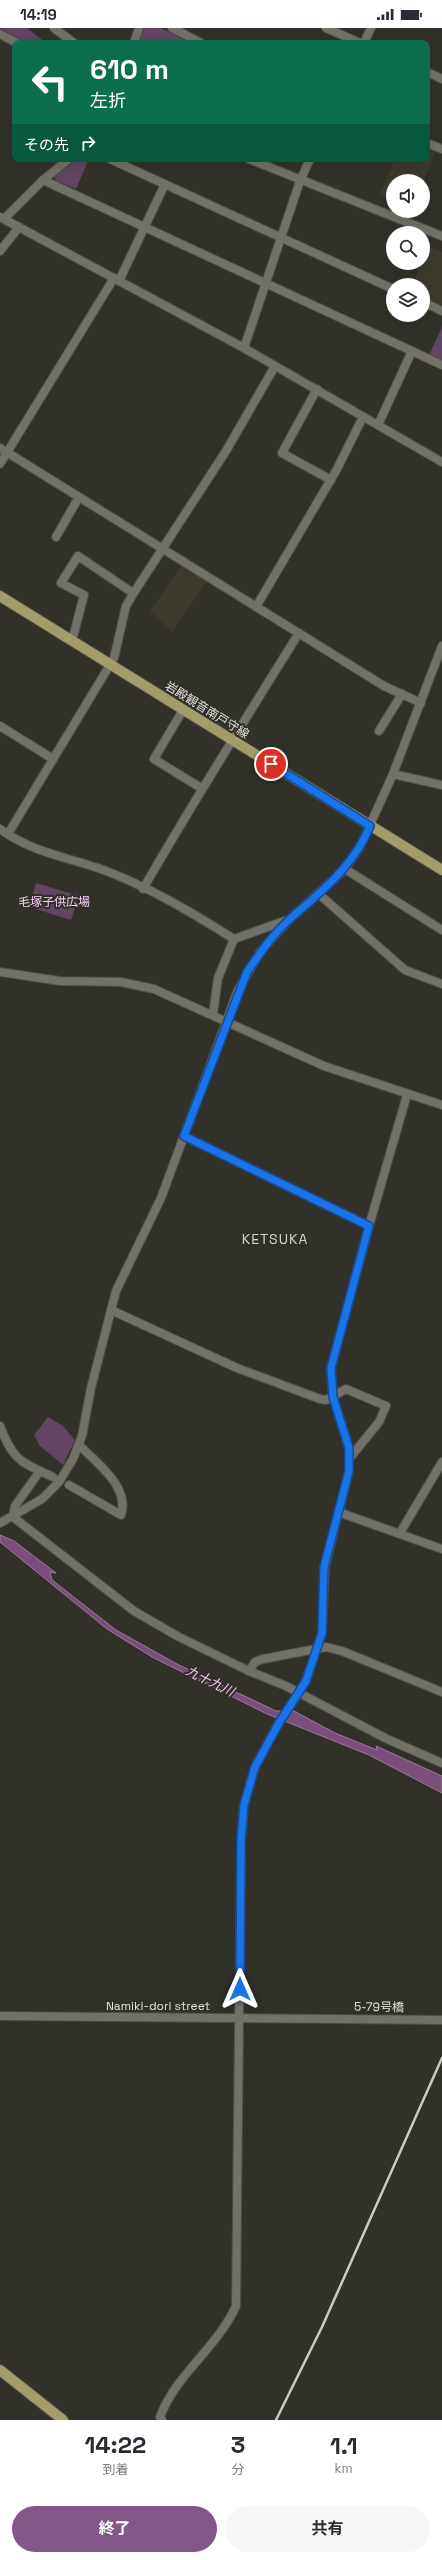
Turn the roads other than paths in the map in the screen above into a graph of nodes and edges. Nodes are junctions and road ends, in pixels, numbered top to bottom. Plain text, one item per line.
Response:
1 (54, 28) edge
2 (139, 28) edge
3 (172, 28) edge
4 (326, 28) edge
5 (371, 28) edge
6 (0, 34) edge
7 (12, 40) edge
8 (70, 40) edge
9 (135, 40) edge
10 (195, 40) edge
11 (353, 40) edge
12 (365, 40) edge
13 (430, 73) edge
14 (442, 79) edge
15 (430, 144) edge
16 (442, 149) edge
17 (65, 162) edge
18 (117, 162) edge
19 (256, 162) edge
20 (309, 162) edge
21 (43, 180) junction
22 (300, 181) junction
23 (165, 184) junction
24 (2, 218) edge
25 (19, 227) junction
26 (145, 227) junction
27 (442, 236) edge
28 (281, 237) junction
29 (0, 251) edge
30 (116, 279) junction
31 (266, 283) junction
32 (386, 286) edge
33 (430, 305) edge
34 (442, 311) edge
35 (244, 348) junction
36 (412, 351) junction
37 (442, 364) edge
38 (275, 366) junction
39 (317, 389) junction
40 (363, 417) junction
41 (378, 425) junction
42 (3, 450) edge
43 (442, 462) edge
44 (0, 464) edge
45 (330, 480) junction
46 (78, 498) junction
47 (56, 537) dead end
48 (163, 549) junction
49 (133, 593) junction
50 (0, 596) edge
51 (256, 606) junction
52 (299, 633) junction
53 (72, 641) junction
54 (442, 646) edge
55 (110, 665) junction
56 (402, 694) junction
57 (421, 702) junction
58 (184, 710) junction
59 (0, 726) edge
60 (379, 731) dead end
61 (233, 741) junction
62 (53, 759) junction
63 (393, 774) junction
64 (442, 785) edge
65 (201, 788) junction
66 (370, 826) junction
67 (0, 828) edge
68 (8, 834) junction
69 (345, 869) junction
70 (442, 870) edge
71 (143, 888) junction
72 (320, 894) junction
73 (290, 919) junction
74 (442, 930) edge
75 (234, 939) junction
76 (0, 972) edge
77 (442, 984) edge
78 (213, 1014) junction
79 (229, 1021) junction
80 (407, 1096) junction
81 (442, 1105) edge
82 (184, 1136) junction
83 (369, 1226) junction
84 (111, 1310) junction
85 (333, 1397) junction
86 (0, 1426) edge
87 (80, 1445) junction
88 (349, 1459) junction
89 (442, 1462) edge
90 (40, 1471) junction
91 (54, 1478) dead end
92 (69, 1485) dead end
93 (338, 1512) junction
94 (11, 1518) junction
95 (0, 1523) edge
96 (400, 1533) junction
97 (442, 1549) edge
98 (318, 1649) junction
99 (249, 1671) junction
100 (442, 1692) edge
101 (298, 1695) junction
102 (442, 1762) edge
103 (0, 2016) edge
104 (241, 2018) junction
105 (316, 2019) joint
106 (442, 2020) edge
107 (0, 2370) edge
108 (63, 2420) edge
109 (162, 2420) edge

1 - 8 street
2 - 9 street
3 - 10 street
4 - 11 street
5 - 12 street
6 - 7 street
13 - 14 street
15 - 16 street
17 - 21 street
18 - 23 street
19 - 22 street
20 - 22 street
21 - 24 street
21 - 26 street
22 - 27 street
22 - 28 street
23 - 26 street
23 - 28 street
24 - 25 street
25 - 29 street
25 - 30 street
26 - 30 street
26 - 31 street
28 - 31 street
28 - 32 street
30 - 35 street
30 - 42 street
31 - 35 street
31 - 36 street
33 - 34 street
35 - 38 street
36 - 37 street
36 - 41 street
38 - 39 street
38 - 48 street
39 - 40 street
39 - 45 street
40 - 41 street
40 - 45 street
41 - 43 street
42 - 44 street
42 - 46 street
45 - 51 street
46 - 47 street
46 - 48 street
48 - 49 street
48 - 51 street
49 - 53 street
49 - 55 street
50 - 53 main road, 岩殿観音南戸守線
51 - 52 street
52 - 56 street
52 - 61 street
53 - 55 main road, 岩殿観音南戸守線
54 - 57 street
55 - 58 main road, 岩殿観音南戸守線
55 - 62 street
56 - 57 street
56 - 60 street
57 - 63 street
58 - 61 main road, 岩殿観音南戸守線
58 - 65 street
59 - 62 street
61 - 65 street
61 - 66 main road, 岩殿観音南戸守線
62 - 68 street
63 - 64 street
63 - 66 street
65 - 71 street
66 - 69 street
66 - 70 main road, 岩殿観音南戸守線
67 - 68 street
68 - 71 street
69 - 72 street
69 - 74 street
71 - 75 street
72 - 73 street
72 - 77 street
73 - 75 street
73 - 79 street
75 - 78 street
76 - 78 street
78 - 79 street
79 - 80 street
79 - 82 street
80 - 81 street
80 - 83 street
82 - 83 street
82 - 84 street
83 - 85 street
84 - 85 street
84 - 87 street
85 - 88 street
85 - 88 street
86 - 90 street
87 - 92 street
87 - 94 street
88 - 93 street
89 - 96 street
90 - 91 street
90 - 94 street
93 - 96 street
93 - 98 street
94 - 95 street
94 - 99 street
96 - 97 street
98 - 99 street
98 - 100 street
98 - 101 street
99 - 101 street
101 - 102 street
101 - 104 street
103 - 104 street, Namiki-dori street
104 - 105 street, Namiki-dori street
104 - 109 street
105 - 106 street, 5-79号橋
107 - 108 main road

